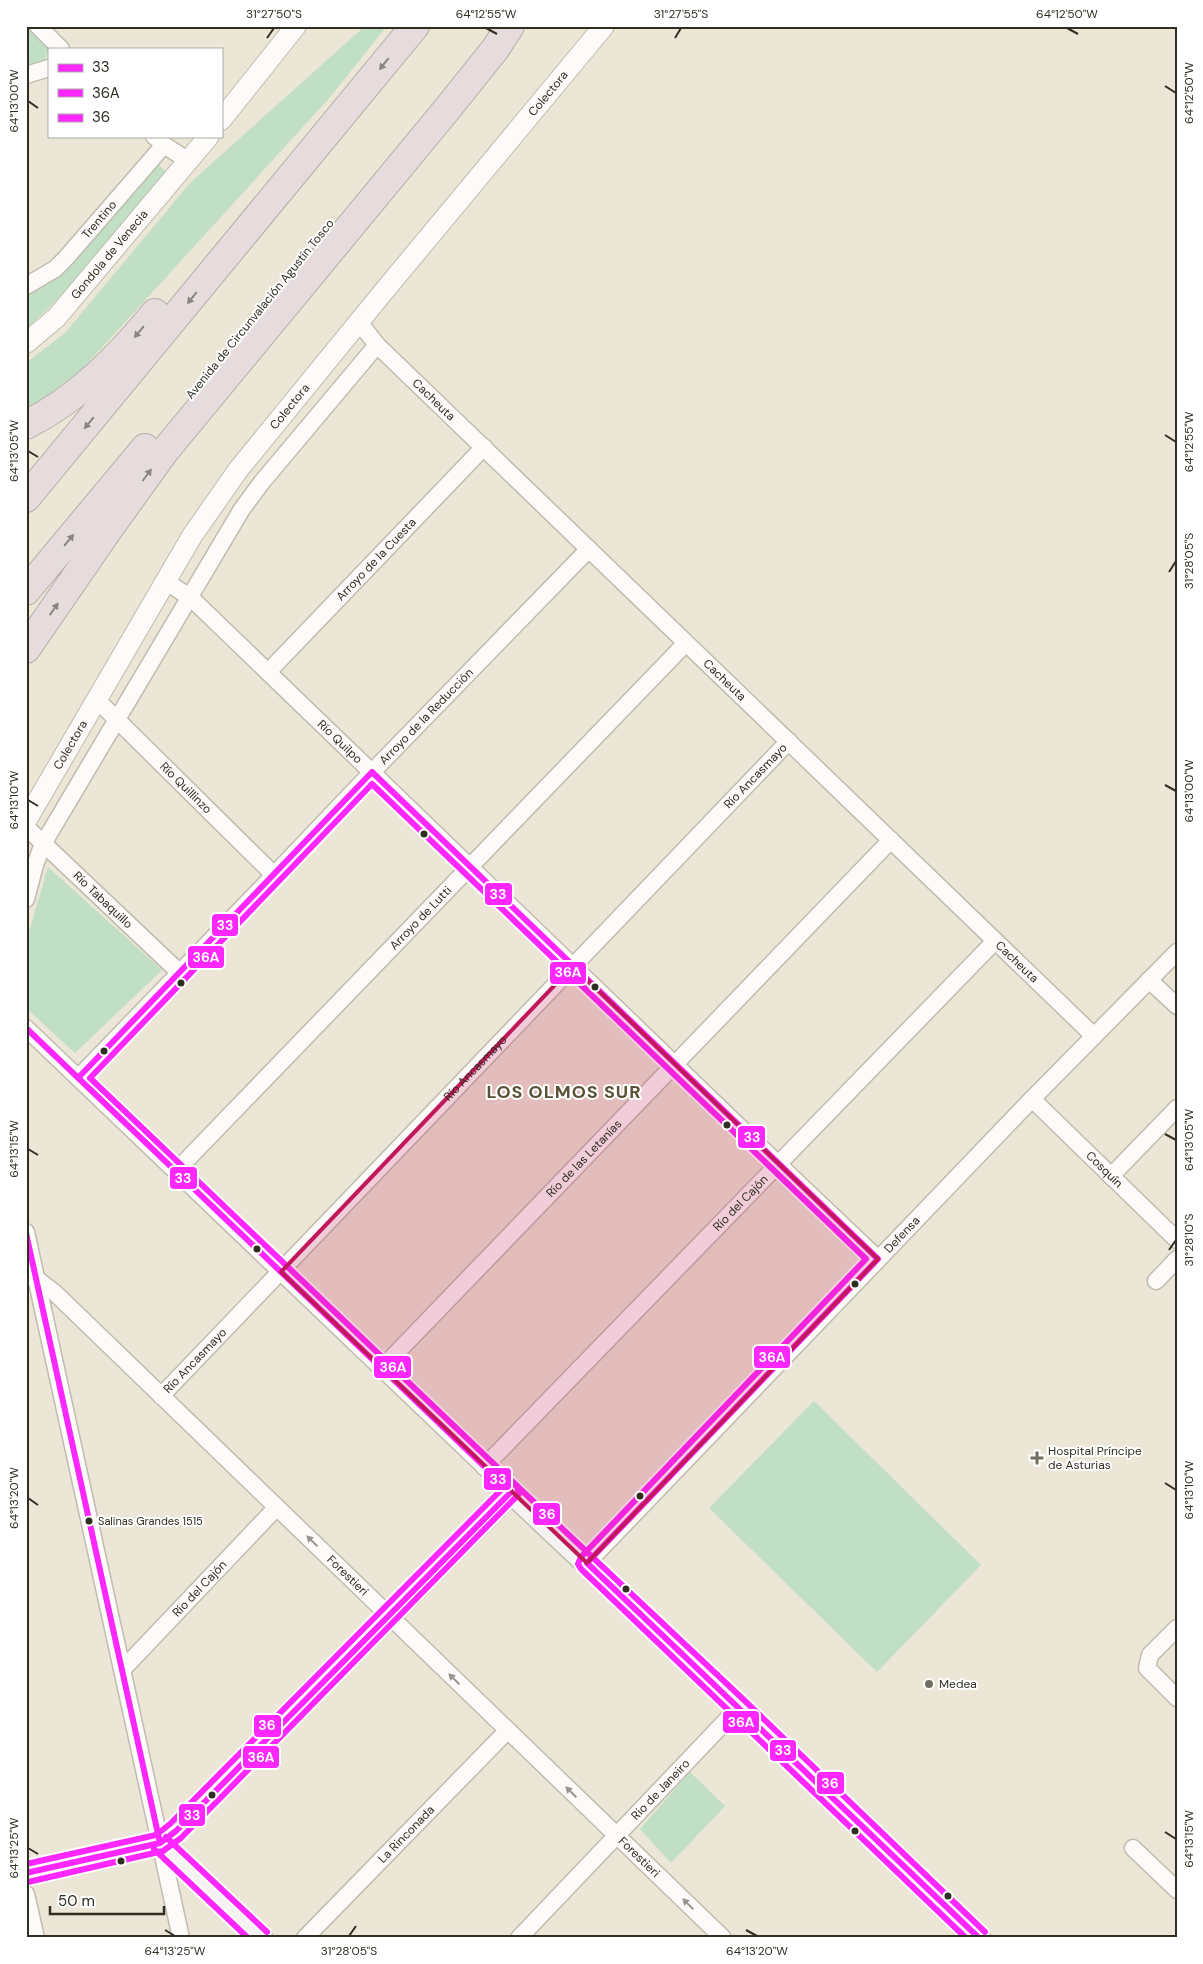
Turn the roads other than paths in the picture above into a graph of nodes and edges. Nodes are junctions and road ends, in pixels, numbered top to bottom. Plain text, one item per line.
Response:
1 (38, 26) edge
2 (296, 26) edge
3 (415, 26) edge
4 (493, 26) edge
5 (510, 26) edge
6 (604, 26) edge
7 (60, 48) edge
8 (48, 68) edge
9 (26, 75) edge
10 (222, 119) edge
11 (206, 138) edge
12 (159, 141) edge
13 (189, 161) junction
14 (273, 200) junction
15 (26, 286) edge
16 (359, 322) junction
17 (26, 343) edge
18 (378, 345) junction
19 (26, 425) edge
20 (484, 448) junction
21 (26, 498) edge
22 (589, 549) junction
23 (165, 581) junction
24 (26, 592) edge
25 (191, 598) junction
26 (686, 643) junction
27 (26, 649) edge
28 (268, 672) junction
29 (96, 700) junction
30 (118, 720) junction
31 (789, 741) junction
32 (372, 772) junction
33 (26, 821) edge
34 (26, 827) edge
35 (891, 840) junction
36 (43, 844) junction
37 (470, 866) junction
38 (274, 875) junction
39 (26, 899) edge
40 (995, 941) junction
41 (1177, 952) edge
42 (573, 966) junction
43 (180, 973) junction
44 (1149, 980) junction
45 (1177, 1006) edge
46 (26, 1028) edge
47 (1094, 1036) junction
48 (675, 1064) junction
49 (78, 1078) junction
50 (1032, 1099) junction
51 (1177, 1108) edge
52 (778, 1164) junction
53 (176, 1171) junction
54 (1111, 1176) junction
55 (26, 1232) edge
56 (1177, 1240) edge
57 (878, 1259) junction
58 (1177, 1259) edge
59 (281, 1272) junction
60 (31, 1278) edge
61 (1156, 1281) dead end
62 (382, 1368) junction
63 (161, 1396) junction
64 (484, 1467) junction
65 (511, 1492) junction
66 (276, 1508) junction
67 (587, 1563) junction
68 (389, 1615) junction
69 (1177, 1628) edge
70 (122, 1669) junction
71 (1177, 1698) edge
72 (739, 1707) junction
73 (507, 1731) junction
74 (616, 1835) junction
75 (160, 1843) junction
76 (1133, 1848) dead end
77 (26, 1873) edge
78 (1177, 1890) edge
79 (26, 1894) edge
80 (970, 1935) edge
81 (36, 1938) edge
82 (181, 1938) edge
83 (260, 1938) edge
84 (305, 1938) edge
85 (519, 1938) edge
86 (723, 1938) edge

1 - 7 street
2 - 10 street
3 -> 14 highway
24 -> 4 highway, Avenida de Circunvalación Agustín Tosco
27 -> 5 highway
6 - 16 street, Colectora
8 - 9 street
11 - 13 street
12 - 13 street
12 - 15 street, Trentino
13 - 17 street, Gondola de Venecia
14 -> 19 highway
14 -> 21 highway
16 - 18 street, Cacheuta
16 - 23 street, Colectora
18 - 20 street, Cacheuta
18 - 25 street
20 - 22 street, Cacheuta
20 - 28 street, Arroyo de la Cuesta
22 - 26 street, Cacheuta
22 - 32 street, Arroyo de la Reducción
23 - 25 street, Río Quilpo
23 - 29 street, Colectora
25 - 28 street, Río Quilpo
25 - 30 street
26 - 31 street, Cacheuta
26 - 37 street, Arroyo de Lutti
28 - 32 street, Río Quilpo
29 - 30 street, Río Quillinzo
29 - 33 street, Colectora
30 - 36 street
30 - 38 street, Río Quillinzo
31 - 35 street, Cacheuta
31 - 42 street, Río Ancasmayo
32 - 37 street, Río Quilpo
32 - 38 street, Arroyo de la Reducción
34 - 36 street, Río Tabaquillo
35 - 40 street, Cacheuta
35 - 48 street, Río de las Letanías
36 - 39 street
36 - 43 street, Río Tabaquillo
37 - 42 street, Río Quilpo
37 - 53 street, Arroyo de Lutti
38 - 43 street, Arroyo de la Reducción
40 - 47 street, Cacheuta
40 - 52 street, Río del Cajón
41 - 44 street, Defensa
42 - 48 street, Río Quilpo
42 - 59 street, Río Ancasmayo
43 - 49 street, Arroyo de la Reducción
44 - 45 street
44 - 47 street, Defensa
46 - 49 street
47 - 50 street, Defensa
48 - 52 street, Río Quilpo
48 - 62 street, Río de las Letanías
49 - 53 street
50 - 54 street, Cosquín
50 - 57 street, Defensa
51 - 54 street
52 - 57 street, Río Quilpo
52 - 64 street, Río del Cajón
53 - 59 street
54 - 56 street, Cosquín
55 - 60 street
57 - 67 street, Defensa
58 - 61 street
59 - 62 street
59 - 63 street, Río Ancasmayo
60 - 63 street, Forestieri
60 - 70 street
62 - 64 street
63 - 66 street, Forestieri
64 - 65 street
65 - 67 main road
65 - 68 main road
68 -> 66 street, Forestieri
66 - 70 street, Río del Cajón
67 - 72 main road
73 -> 68 street, Forestieri
68 - 75 main road
69 - 71 street
70 - 75 street
72 - 74 street, Rio de Janeiro
72 - 80 main road
74 -> 73 street, Forestieri
73 - 84 street, La Rinconada
74 - 85 street, Rio de Janeiro
86 -> 74 street, Forestieri
75 - 77 main road
75 - 82 street
75 - 83 main road
76 - 78 street
79 - 81 street

